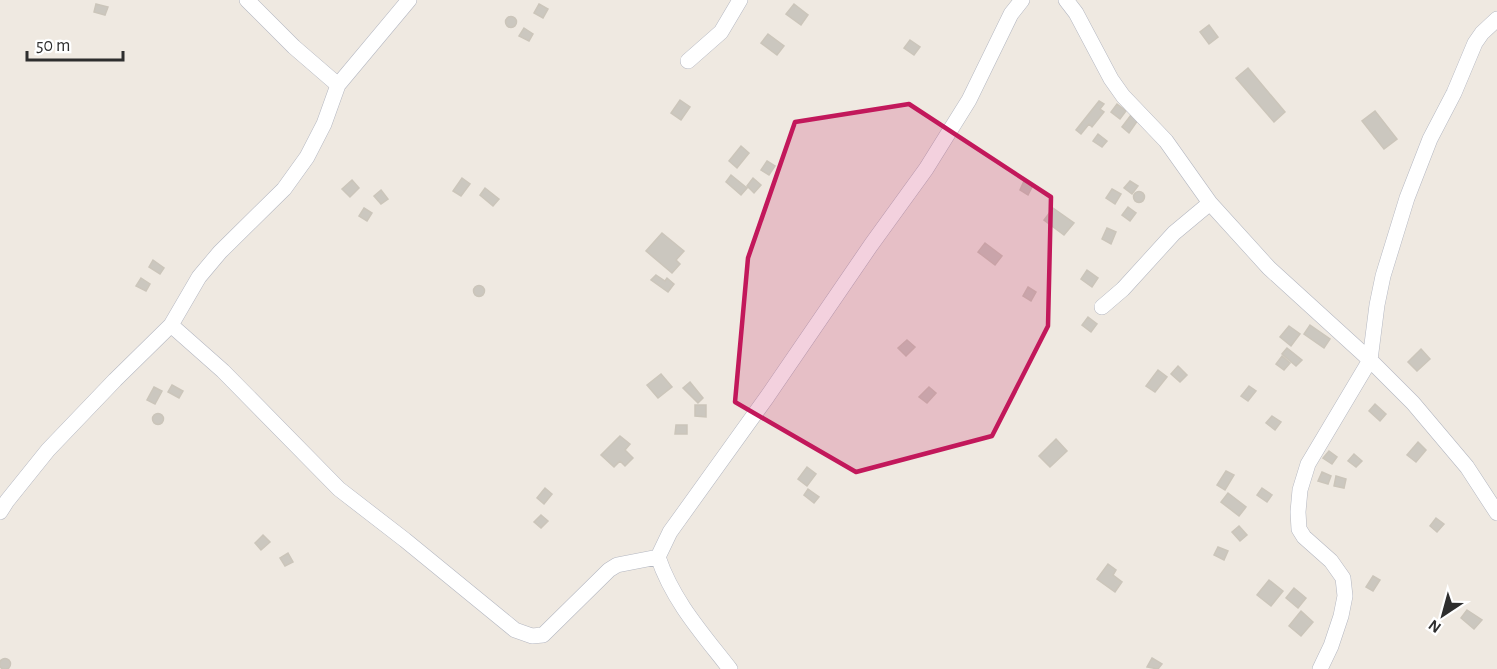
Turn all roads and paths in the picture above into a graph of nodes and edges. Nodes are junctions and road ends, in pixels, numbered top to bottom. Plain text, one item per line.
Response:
1 (247, 0) edge
2 (409, 0) edge
3 (740, 0) edge
4 (1022, 0) edge
5 (1066, 0) edge
6 (1497, 19) edge
7 (688, 61) dead end
8 (338, 85) junction
9 (1210, 203) junction
10 (1102, 307) dead end
11 (171, 325) junction
12 (1370, 360) junction
13 (0, 512) edge
14 (1497, 513) edge
15 (658, 557) junction
16 (730, 669) edge
17 (1320, 669) edge

1 - 8 street
2 - 8 street
3 - 7 street
4 - 15 street
5 - 9 street
6 - 12 street
8 - 11 street
9 - 10 street
9 - 12 street
11 - 13 street
11 - 15 street
12 - 14 street
12 - 17 street
15 - 16 street

